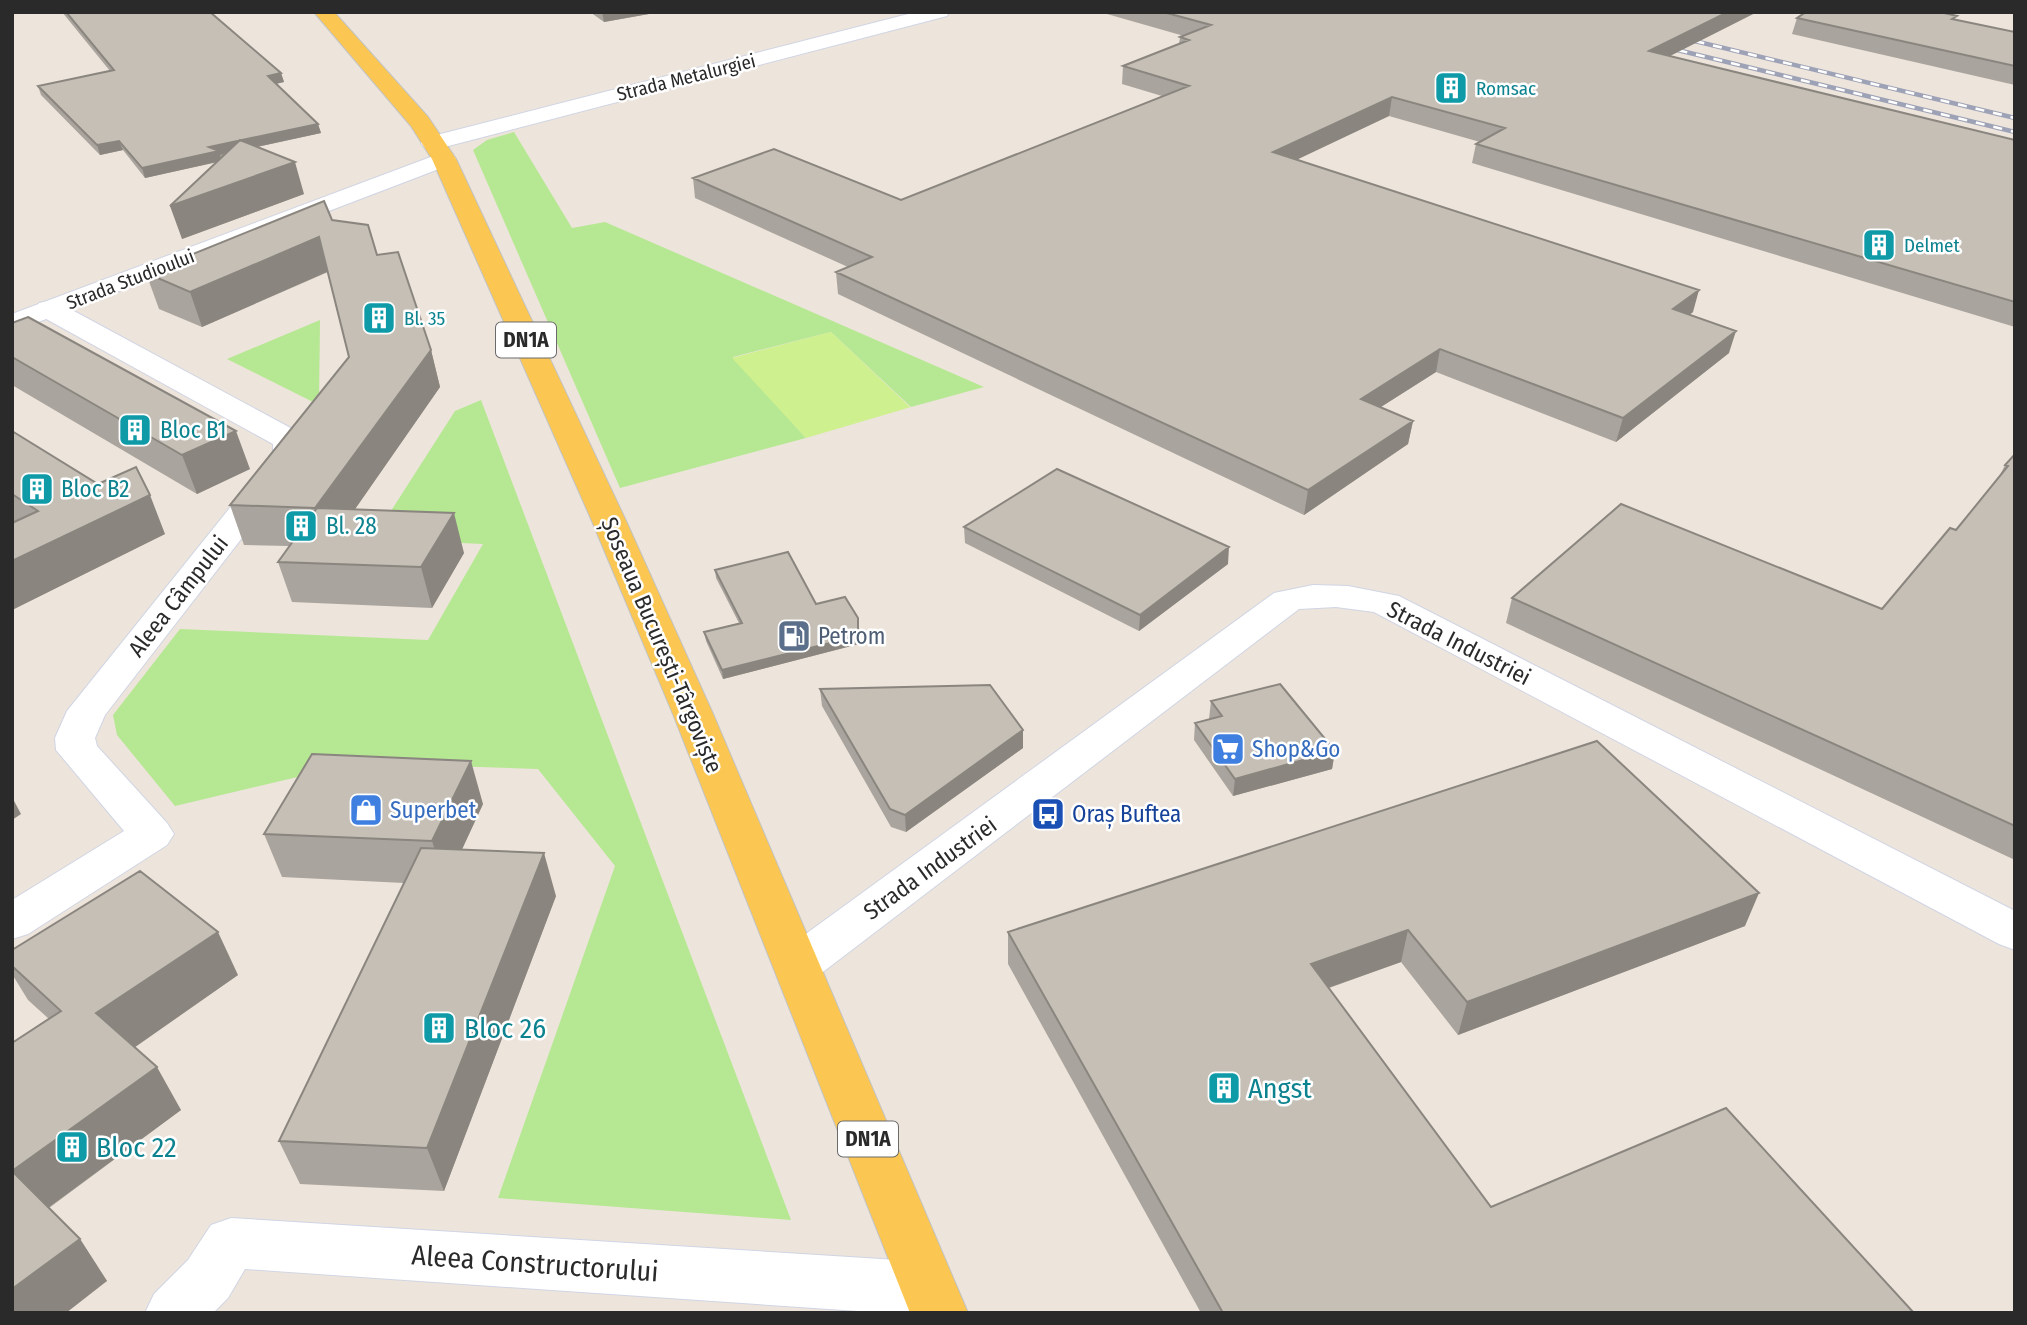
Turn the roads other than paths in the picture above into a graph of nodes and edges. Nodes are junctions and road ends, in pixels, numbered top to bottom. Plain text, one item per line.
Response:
1 (323, 12) edge
2 (940, 12) edge
3 (438, 151) junction
4 (49, 309) junction
5 (12, 324) edge
6 (12, 922) edge
7 (2015, 932) edge
8 (798, 965) junction
9 (934, 1301) edge
10 (174, 1313) edge

1 - 3 main road, Șoseaua București-Târgoviște / DN1A
2 - 3 street, Strada Metalurgiei
3 - 4 street, Strada Studioului
3 - 8 main road, Șoseaua București-Târgoviște / DN1A
4 - 5 street, Strada Studioului
4 - 6 street, Aleea Câmpului
7 - 8 street, Strada Industriei
8 - 9 main road, Șoseaua București-Târgoviște / DN1A
9 - 10 street, Aleea Constructorului

